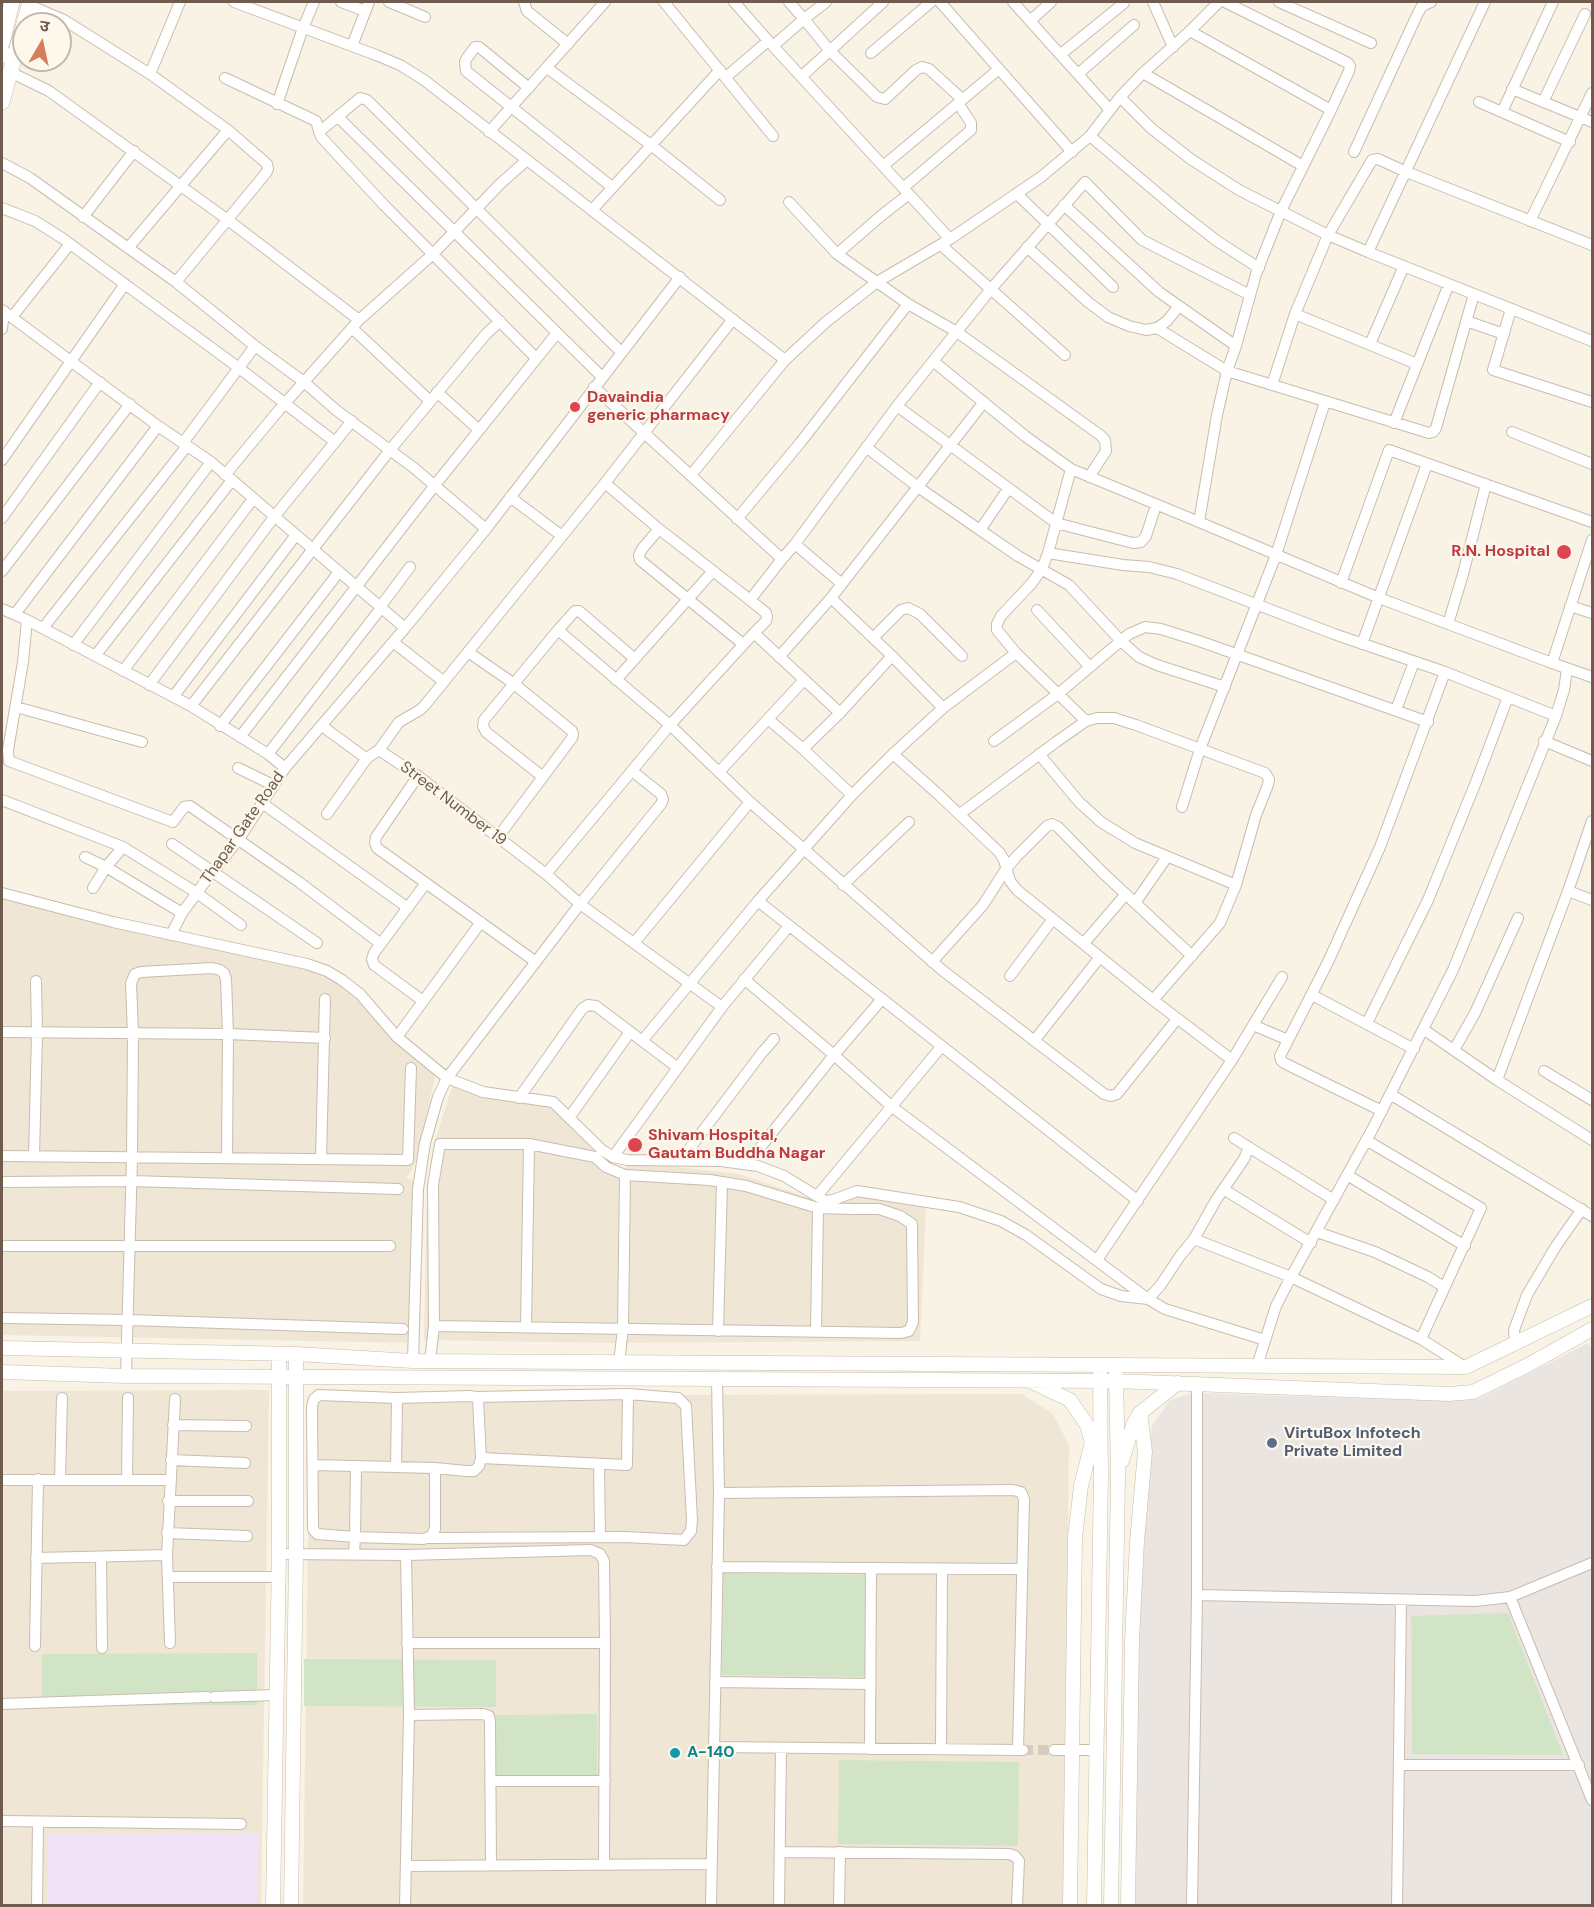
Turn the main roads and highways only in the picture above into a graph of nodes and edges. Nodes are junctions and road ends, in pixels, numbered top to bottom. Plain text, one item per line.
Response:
1 (12, 2) edge
2 (29, 3) edge
3 (2, 37) edge
4 (8, 62) edge
5 (2, 102) edge

1 - 3 main road
2 - 4 main road
4 - 5 main road

